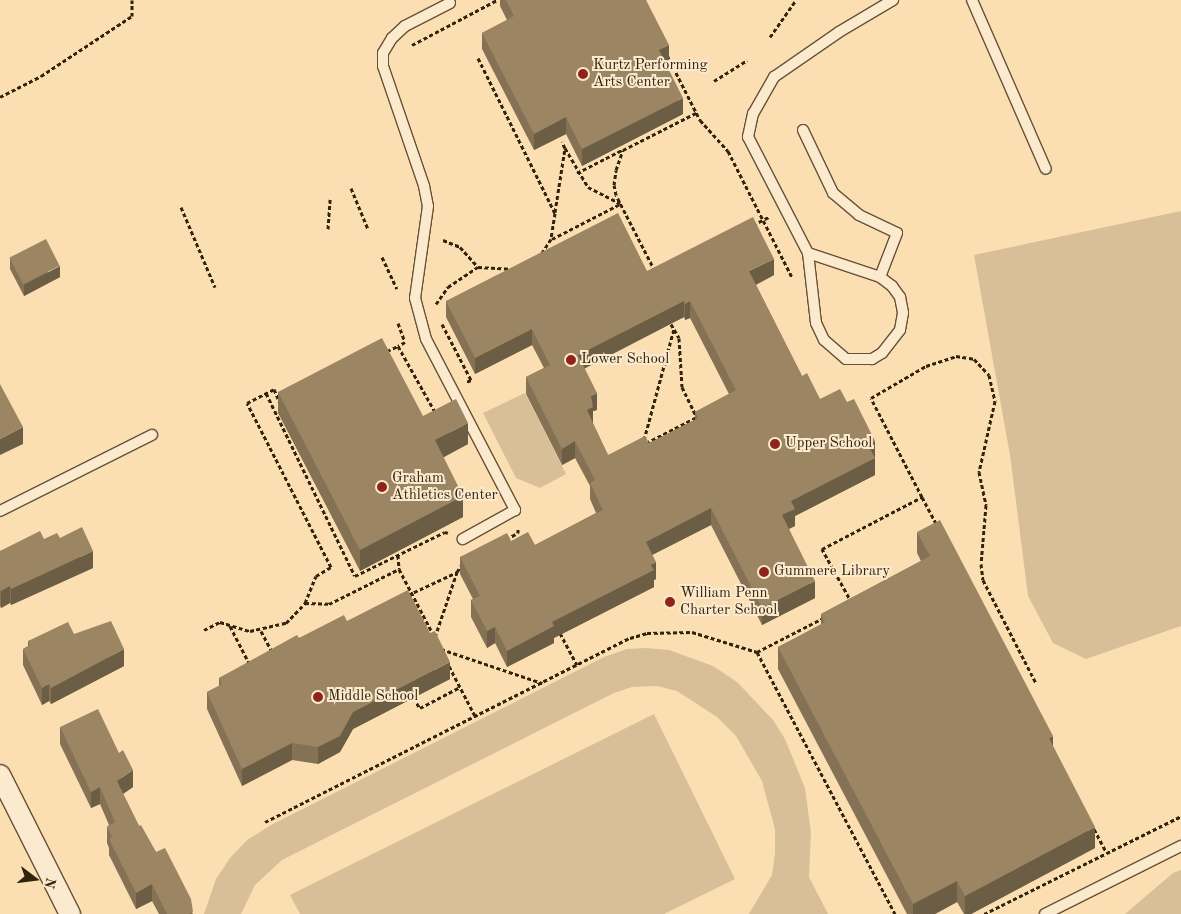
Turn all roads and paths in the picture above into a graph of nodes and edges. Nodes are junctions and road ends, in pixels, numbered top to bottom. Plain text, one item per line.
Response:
1 (132, 0) edge
2 (796, 0) edge
3 (893, 0) edge
4 (972, 0) edge
5 (450, 3) dead end
6 (770, 37) dead end
7 (666, 52) edge
8 (478, 58) dead end
9 (747, 60) dead end
10 (714, 81) dead end
11 (0, 97) edge
12 (696, 114) junction
13 (803, 130) dead end
14 (562, 142) dead end
15 (565, 148) junction
16 (623, 150) junction
17 (1046, 170) dead end
18 (578, 174) junction
19 (351, 188) dead end
20 (330, 199) dead end
21 (620, 203) junction
22 (181, 207) dead end
23 (555, 213) junction
24 (769, 217) dead end
25 (763, 221) junction
26 (746, 228) edge
27 (368, 229) dead end
28 (328, 230) dead end
29 (551, 239) junction
30 (443, 240) dead end
31 (808, 253) junction
32 (382, 257) dead end
33 (536, 260) edge
34 (478, 266) junction
35 (662, 267) edge
36 (519, 268) edge
37 (654, 271) junction
38 (880, 277) junction
39 (658, 280) edge
40 (810, 285) junction
41 (215, 287) dead end
42 (398, 289) dead end
43 (436, 304) dead end
44 (398, 323) dead end
45 (671, 324) edge
46 (674, 329) junction
47 (398, 346) junction
48 (381, 354) edge
49 (266, 393) junction
50 (290, 401) edge
51 (436, 415) edge
52 (697, 417) junction
53 (701, 425) edge
54 (152, 435) dead end
55 (643, 444) junction
56 (639, 446) edge
57 (922, 497) junction
58 (516, 510) junction
59 (0, 511) edge
60 (940, 532) edge
61 (463, 539) joint
62 (502, 542) edge
63 (398, 555) junction
64 (463, 562) edge
65 (399, 569) junction
66 (457, 572) junction
67 (412, 593) junction
68 (404, 597) edge
69 (305, 603) junction
70 (843, 608) edge
71 (835, 612) edge
72 (230, 626) junction
73 (204, 630) dead end
74 (261, 630) junction
75 (560, 633) edge
76 (435, 637) junction
77 (440, 649) junction
78 (757, 652) junction
79 (273, 654) edge
80 (577, 664) junction
81 (243, 672) edge
82 (542, 683) junction
83 (1036, 683) dead end
84 (460, 687) junction
85 (413, 698) edge
86 (475, 716) junction
87 (0, 776) edge
88 (1181, 816) edge
89 (265, 822) dead end
90 (1093, 827) edge
91 (1181, 846) edge
92 (1106, 852) junction
93 (70, 914) edge
94 (895, 914) edge
95 (984, 914) edge
96 (1045, 914) edge

1 - 11 path
2 - 6 path
3 - 31 lane
4 - 17 lane
5 - 58 lane
7 - 12 path
8 - 23 path
9 - 10 path
12 - 16 path
12 - 25 path
13 - 38 lane
14 - 15 path
15 - 18 path
15 - 23 path
16 - 18 path
16 - 21 path
18 - 21 path
19 - 27 path
20 - 28 path
21 - 29 path
21 - 37 path
22 - 41 path
23 - 29 path
24 - 25 path
25 - 26 path
25 - 40 path
29 - 33 path
30 - 34 path
31 - 38 lane
31 - 40 lane
32 - 42 path
34 - 36 path
34 - 43 path
35 - 37 path
37 - 39 path
38 - 40 lane
44 - 47 path
45 - 46 path
46 - 52 path
46 - 55 path
47 - 48 path
47 - 51 path
49 - 50 path
49 - 63 path
49 - 69 path
52 - 53 path
52 - 55 path
54 - 59 lane
55 - 56 path
57 - 60 path
57 - 70 path
57 - 83 path
58 - 61 lane
58 - 62 path
61 - 63 path
63 - 65 path
64 - 66 path
65 - 67 path
65 - 69 path
66 - 67 path
66 - 76 path
67 - 68 path
67 - 76 path
69 - 74 path
71 - 78 path
72 - 73 path
72 - 74 path
72 - 81 path
74 - 79 path
75 - 80 path
76 - 77 path
77 - 82 path
77 - 84 path
78 - 80 path
78 - 94 path
80 - 82 path
82 - 86 path
84 - 85 path
84 - 86 path
86 - 89 path
87 - 93 street
88 - 92 path
90 - 92 path
91 - 96 lane
92 - 95 path

